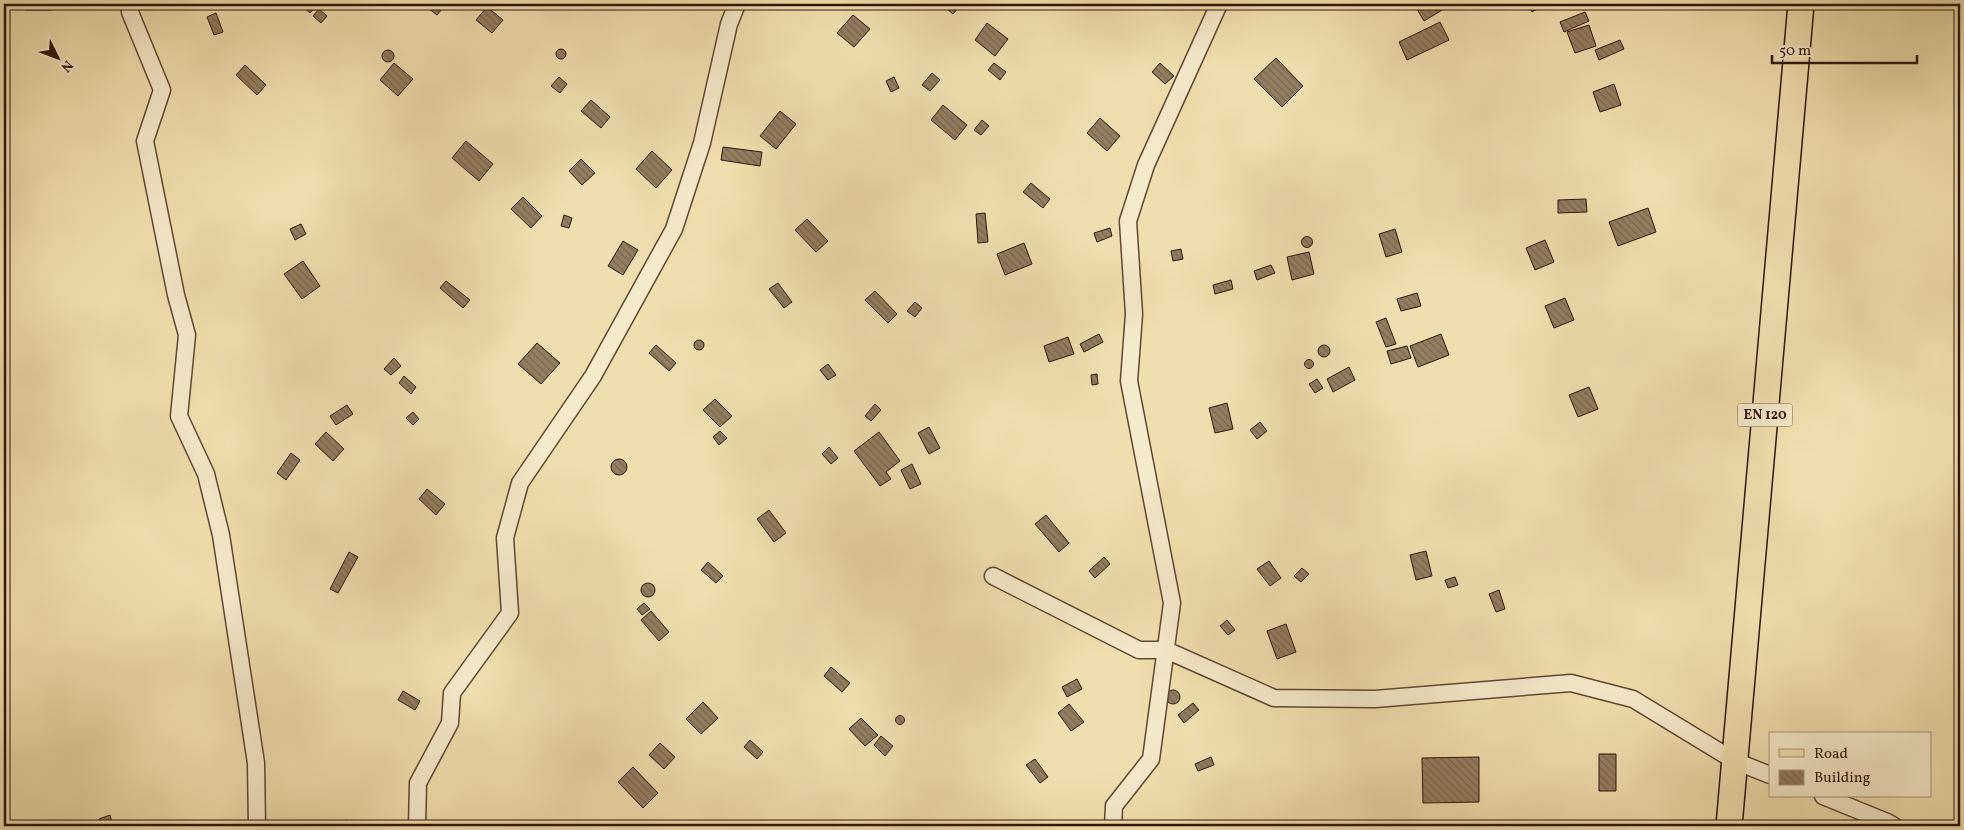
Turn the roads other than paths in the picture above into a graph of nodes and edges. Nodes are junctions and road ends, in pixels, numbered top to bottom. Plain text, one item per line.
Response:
1 (130, 4) edge
2 (737, 4) edge
3 (1219, 4) edge
4 (1801, 4) edge
5 (993, 576) dead end
6 (1166, 650) junction
7 (1734, 761) junction
8 (1769, 775) edge
9 (1828, 798) edge
10 (257, 826) edge
11 (417, 826) edge
12 (1113, 826) edge
13 (1729, 826) edge
14 (1894, 826) edge

1 - 10 street
2 - 11 street
3 - 6 street
4 - 7 main road, EN 120
5 - 6 street
6 - 7 street
6 - 12 street
7 - 8 street
7 - 13 main road, EN 120
9 - 14 street

